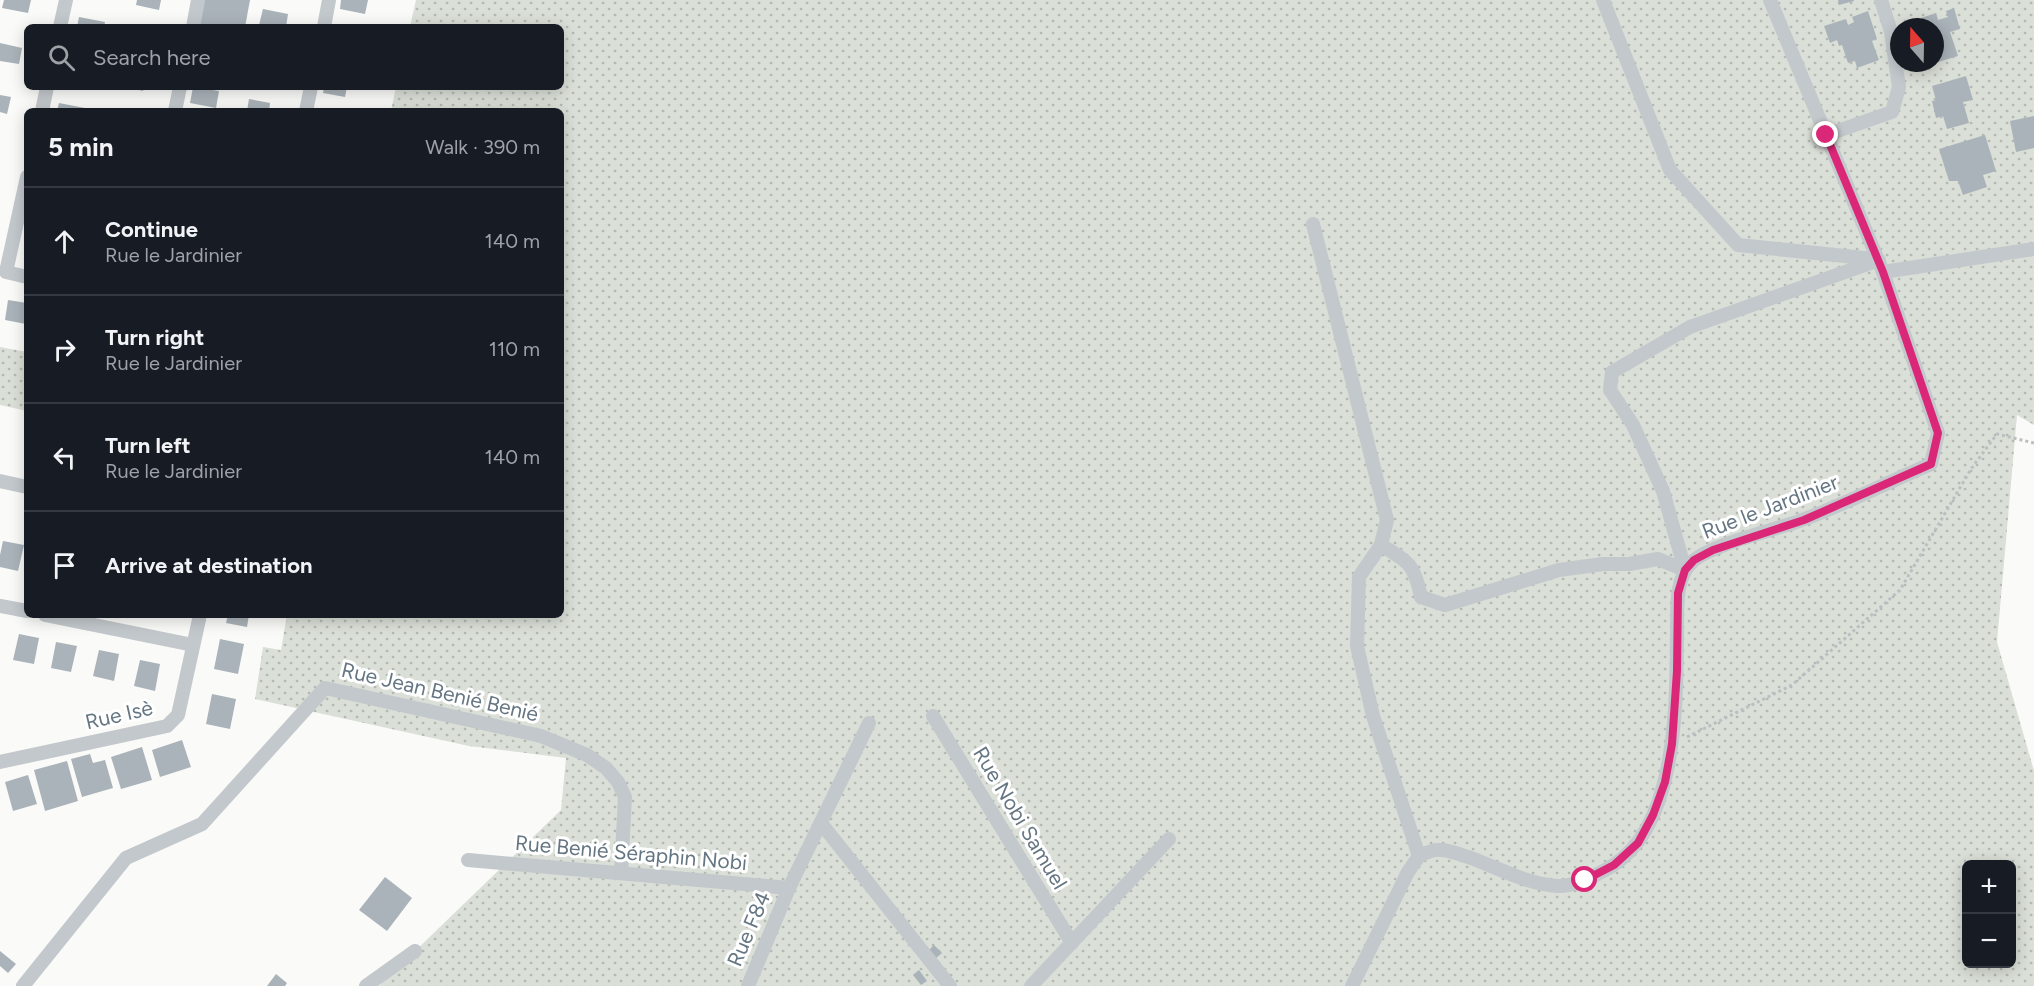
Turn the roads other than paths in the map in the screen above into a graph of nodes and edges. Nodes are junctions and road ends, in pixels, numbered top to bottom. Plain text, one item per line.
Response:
1 (66, 0) edge
2 (198, 0) edge
3 (329, 0) edge
4 (1603, 0) edge
5 (1770, 0) edge
6 (1881, 0) edge
7 (61, 24) edge
8 (194, 24) edge
9 (325, 24) edge
10 (46, 90) edge
11 (179, 90) edge
12 (310, 90) edge
13 (43, 108) edge
14 (176, 108) edge
15 (307, 108) edge
16 (1826, 135) junction
17 (24, 191) edge
18 (1313, 224) dead end
19 (2034, 249) edge
20 (1881, 266) junction
21 (24, 276) edge
22 (0, 481) edge
23 (24, 486) edge
24 (1381, 544) junction
25 (1685, 570) junction
26 (0, 606) edge
27 (24, 610) edge
28 (60, 618) edge
29 (199, 618) edge
30 (193, 645) junction
31 (933, 716) dead end
32 (869, 723) dead end
33 (0, 762) edge
34 (820, 823) junction
35 (1169, 839) dead end
36 (1419, 856) junction
37 (468, 860) dead end
38 (621, 873) junction
39 (789, 888) junction
40 (1072, 943) junction
41 (415, 951) dead end
42 (23, 986) edge
43 (366, 986) edge
44 (748, 986) edge
45 (950, 986) edge
46 (1031, 986) edge
47 (1352, 986) edge

1 - 7 street
2 - 8 street
3 - 9 street
4 - 20 street
5 - 16 street, Rue le Jardinier
6 - 16 street
10 - 13 street
11 - 14 street
12 - 15 street
16 - 20 street, Rue le Jardinier
17 - 21 street
18 - 24 street
19 - 20 street
20 - 25 street, Rue le Jardinier
20 - 25 street
22 - 23 street
24 - 25 street
24 - 36 street
25 - 36 street
26 - 27 street
28 - 30 street
29 - 30 street, Rue Isè
30 - 33 street, Rue Isè
31 - 40 street, Rue Nobi Samuel
32 - 34 street, Rue F84
34 - 39 street, Rue F84
34 - 45 street
35 - 40 street
36 - 47 street
37 - 38 street, Rue Benié Séraphin Nobi
38 - 39 street, Rue Benié Séraphin Nobi
38 - 42 street, Rue Jean Benié Benié
39 - 44 street, Rue F84
40 - 46 street
41 - 43 street

